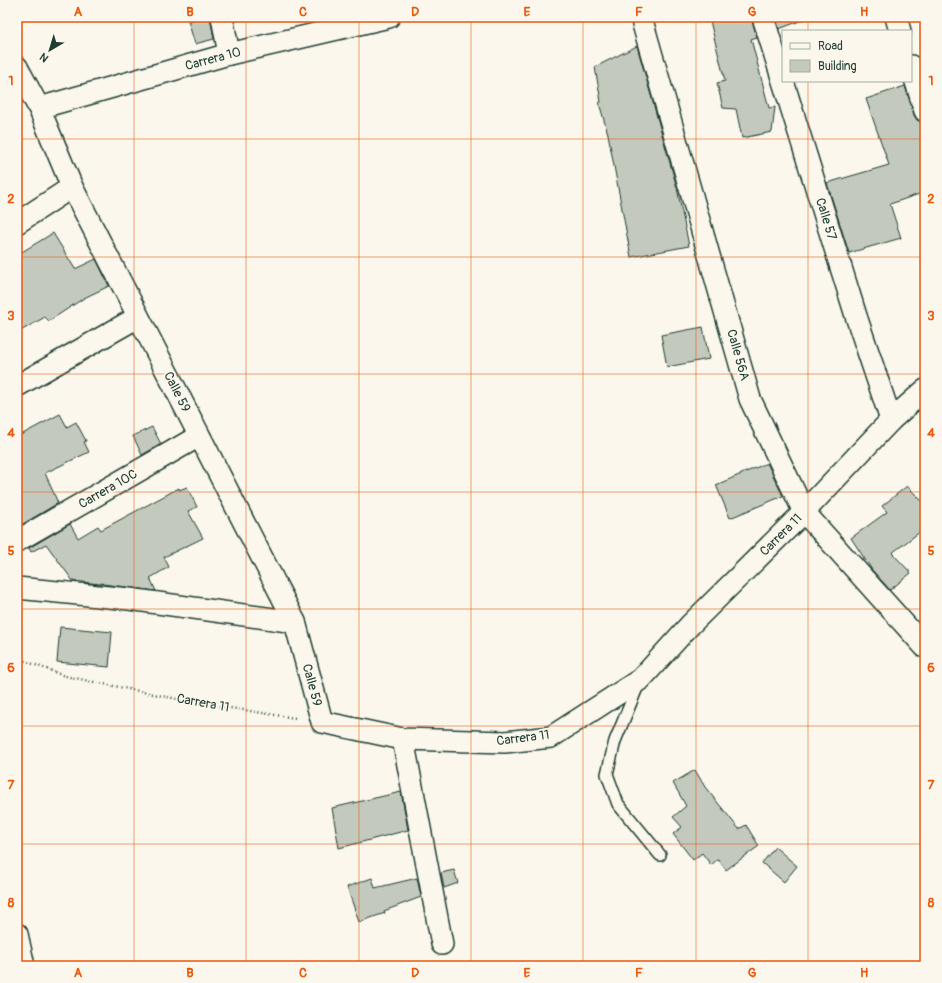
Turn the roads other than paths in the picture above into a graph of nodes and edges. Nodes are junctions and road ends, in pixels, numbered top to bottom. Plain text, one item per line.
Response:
1 (222, 17) edge
2 (389, 17) edge
3 (641, 17) edge
4 (763, 17) edge
5 (896, 17) edge
6 (900, 30) edge
7 (229, 54) junction
8 (17, 68) edge
9 (912, 69) edge
10 (782, 78) edge
11 (783, 82) edge
12 (39, 108) junction
13 (925, 111) edge
14 (72, 187) junction
15 (17, 223) edge
16 (138, 317) junction
17 (17, 386) edge
18 (925, 390) edge
19 (890, 420) junction
20 (199, 436) junction
21 (804, 512) junction
22 (17, 541) edge
23 (17, 588) edge
24 (295, 622) junction
25 (925, 647) edge
26 (641, 679) junction
27 (322, 722) joint
28 (403, 739) junction
29 (660, 855) dead end
30 (17, 934) edge
31 (442, 944) dead end
32 (24, 966) edge

1 - 7 street
2 - 7 street, Carrera 10
3 - 21 street, Calle 56A
4 - 10 street, Calle 57
5 - 6 street
7 - 12 street, Carrera 10
8 - 12 street, Calle 59
9 - 13 street
11 - 19 street, Calle 57
12 - 14 street, Calle 59
14 - 15 street
14 - 16 street, Calle 59
16 - 17 street
16 - 20 street, Calle 59
18 - 19 street, Carrera 11
19 - 21 street, Carrera 11
20 - 22 street, Carrera 10C
20 - 24 street, Calle 59
21 - 25 street, Calle 56A
21 - 26 street, Carrera 11
23 - 24 street
24 - 27 street, Calle 59
26 - 28 street, Carrera 11
26 - 29 lane
27 - 28 street, Carrera 11
28 - 31 street
30 - 32 street

